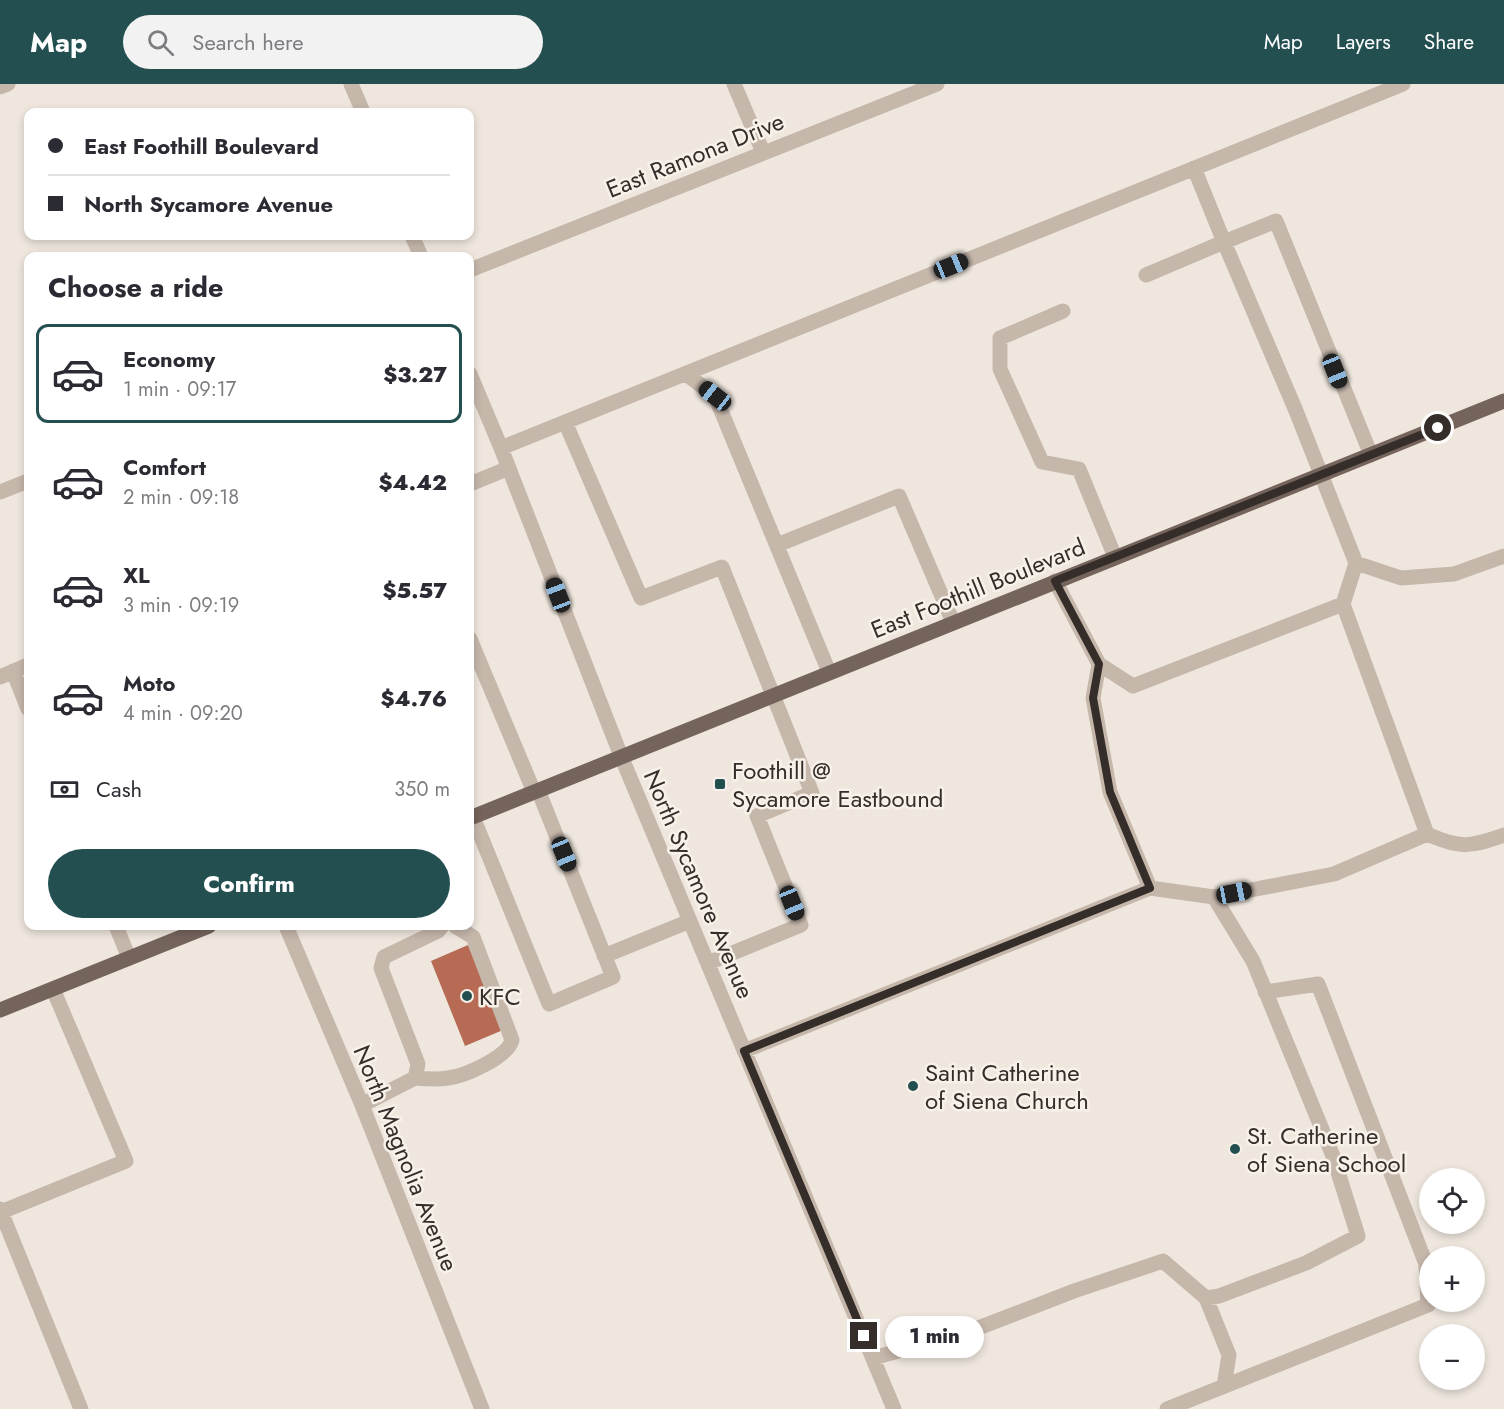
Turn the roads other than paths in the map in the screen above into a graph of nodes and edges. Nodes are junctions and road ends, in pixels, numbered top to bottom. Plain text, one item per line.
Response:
1 (8, 84) edge
2 (351, 84) edge
3 (734, 84) edge
4 (937, 84) edge
5 (1403, 84) edge
6 (0, 87) edge
7 (361, 108) edge
8 (762, 152) junction
9 (1194, 168) junction
10 (1224, 242) junction
11 (474, 268) edge
12 (1146, 274) dead end
13 (1063, 311) dead end
14 (686, 374) junction
15 (474, 384) edge
16 (1504, 401) edge
17 (565, 422) junction
18 (501, 448) junction
19 (1371, 454) junction
20 (509, 468) junction
21 (1322, 474) junction
22 (474, 482) edge
23 (24, 483) edge
24 (0, 492) edge
25 (777, 545) junction
26 (1504, 556) edge
27 (1115, 557) junction
28 (1356, 563) junction
29 (1055, 581) junction
30 (1343, 604) junction
31 (953, 622) junction
32 (474, 648) edge
33 (1099, 664) junction
34 (24, 667) edge
35 (829, 672) junction
36 (7, 674) edge
37 (771, 695) junction
38 (24, 702) edge
39 (621, 756) junction
40 (536, 791) junction
41 (474, 817) edge
42 (474, 825) edge
43 (1427, 834) junction
44 (1504, 835) edge
45 (1150, 888) junction
46 (1214, 897) junction
47 (690, 921) junction
48 (118, 930) edge
49 (199, 930) edge
50 (288, 930) edge
51 (439, 930) edge
52 (462, 930) edge
53 (604, 956) junction
54 (129, 958) junction
55 (708, 963) junction
56 (53, 989) junction
57 (1265, 992) junction
58 (0, 1010) edge
59 (744, 1051) junction
60 (415, 1078) junction
61 (362, 1105) junction
62 (1, 1211) edge
63 (1206, 1298) junction
64 (873, 1358) junction
65 (1224, 1386) junction
66 (81, 1409) edge
67 (482, 1409) edge
68 (894, 1409) edge
69 (1167, 1409) edge

1 - 6 street
2 - 7 street
3 - 8 street
4 - 8 street, East Ramona Drive
5 - 9 street
8 - 11 street, East Ramona Drive
9 - 10 street
9 - 14 street
10 - 12 street
10 - 19 street
10 - 21 street
13 - 27 street
14 - 17 street
14 - 25 street
15 - 18 street, North Sycamore Avenue
16 - 19 main road, East Foothill Boulevard
17 - 18 street
17 - 37 street
18 - 20 street, North Sycamore Avenue
19 - 21 main road, East Foothill Boulevard
20 - 22 street
20 - 39 street, North Sycamore Avenue
21 - 27 main road, East Foothill Boulevard
21 - 28 street
23 - 24 street
25 - 31 street
25 - 35 street
26 - 28 street
27 - 29 main road, East Foothill Boulevard
28 - 30 street
29 - 31 main road, East Foothill Boulevard
29 - 33 street
30 - 33 street
30 - 43 street
31 - 35 main road, East Foothill Boulevard
32 - 40 street
33 - 45 street
34 - 36 street
35 - 37 main road, East Foothill Boulevard
36 - 38 street
37 - 39 main road, East Foothill Boulevard
37 - 55 street
39 - 40 main road, East Foothill Boulevard
39 - 47 street, North Sycamore Avenue
40 - 41 main road, East Foothill Boulevard
40 - 53 street
42 - 53 street
43 - 44 street
43 - 46 street
45 - 46 street
45 - 59 street
46 - 57 street
47 - 53 street
47 - 55 street, North Sycamore Avenue
48 - 54 street
49 - 54 main road
50 - 61 street, North Magnolia Avenue
51 - 60 street
52 - 60 street
54 - 56 main road
55 - 59 street, North Sycamore Avenue
56 - 58 main road
56 - 62 street
57 - 63 street
57 - 65 street
59 - 64 street, North Sycamore Avenue
60 - 61 street
61 - 67 street, North Magnolia Avenue
62 - 66 street
63 - 64 street
63 - 65 street
64 - 68 street, North Sycamore Avenue
65 - 69 street

